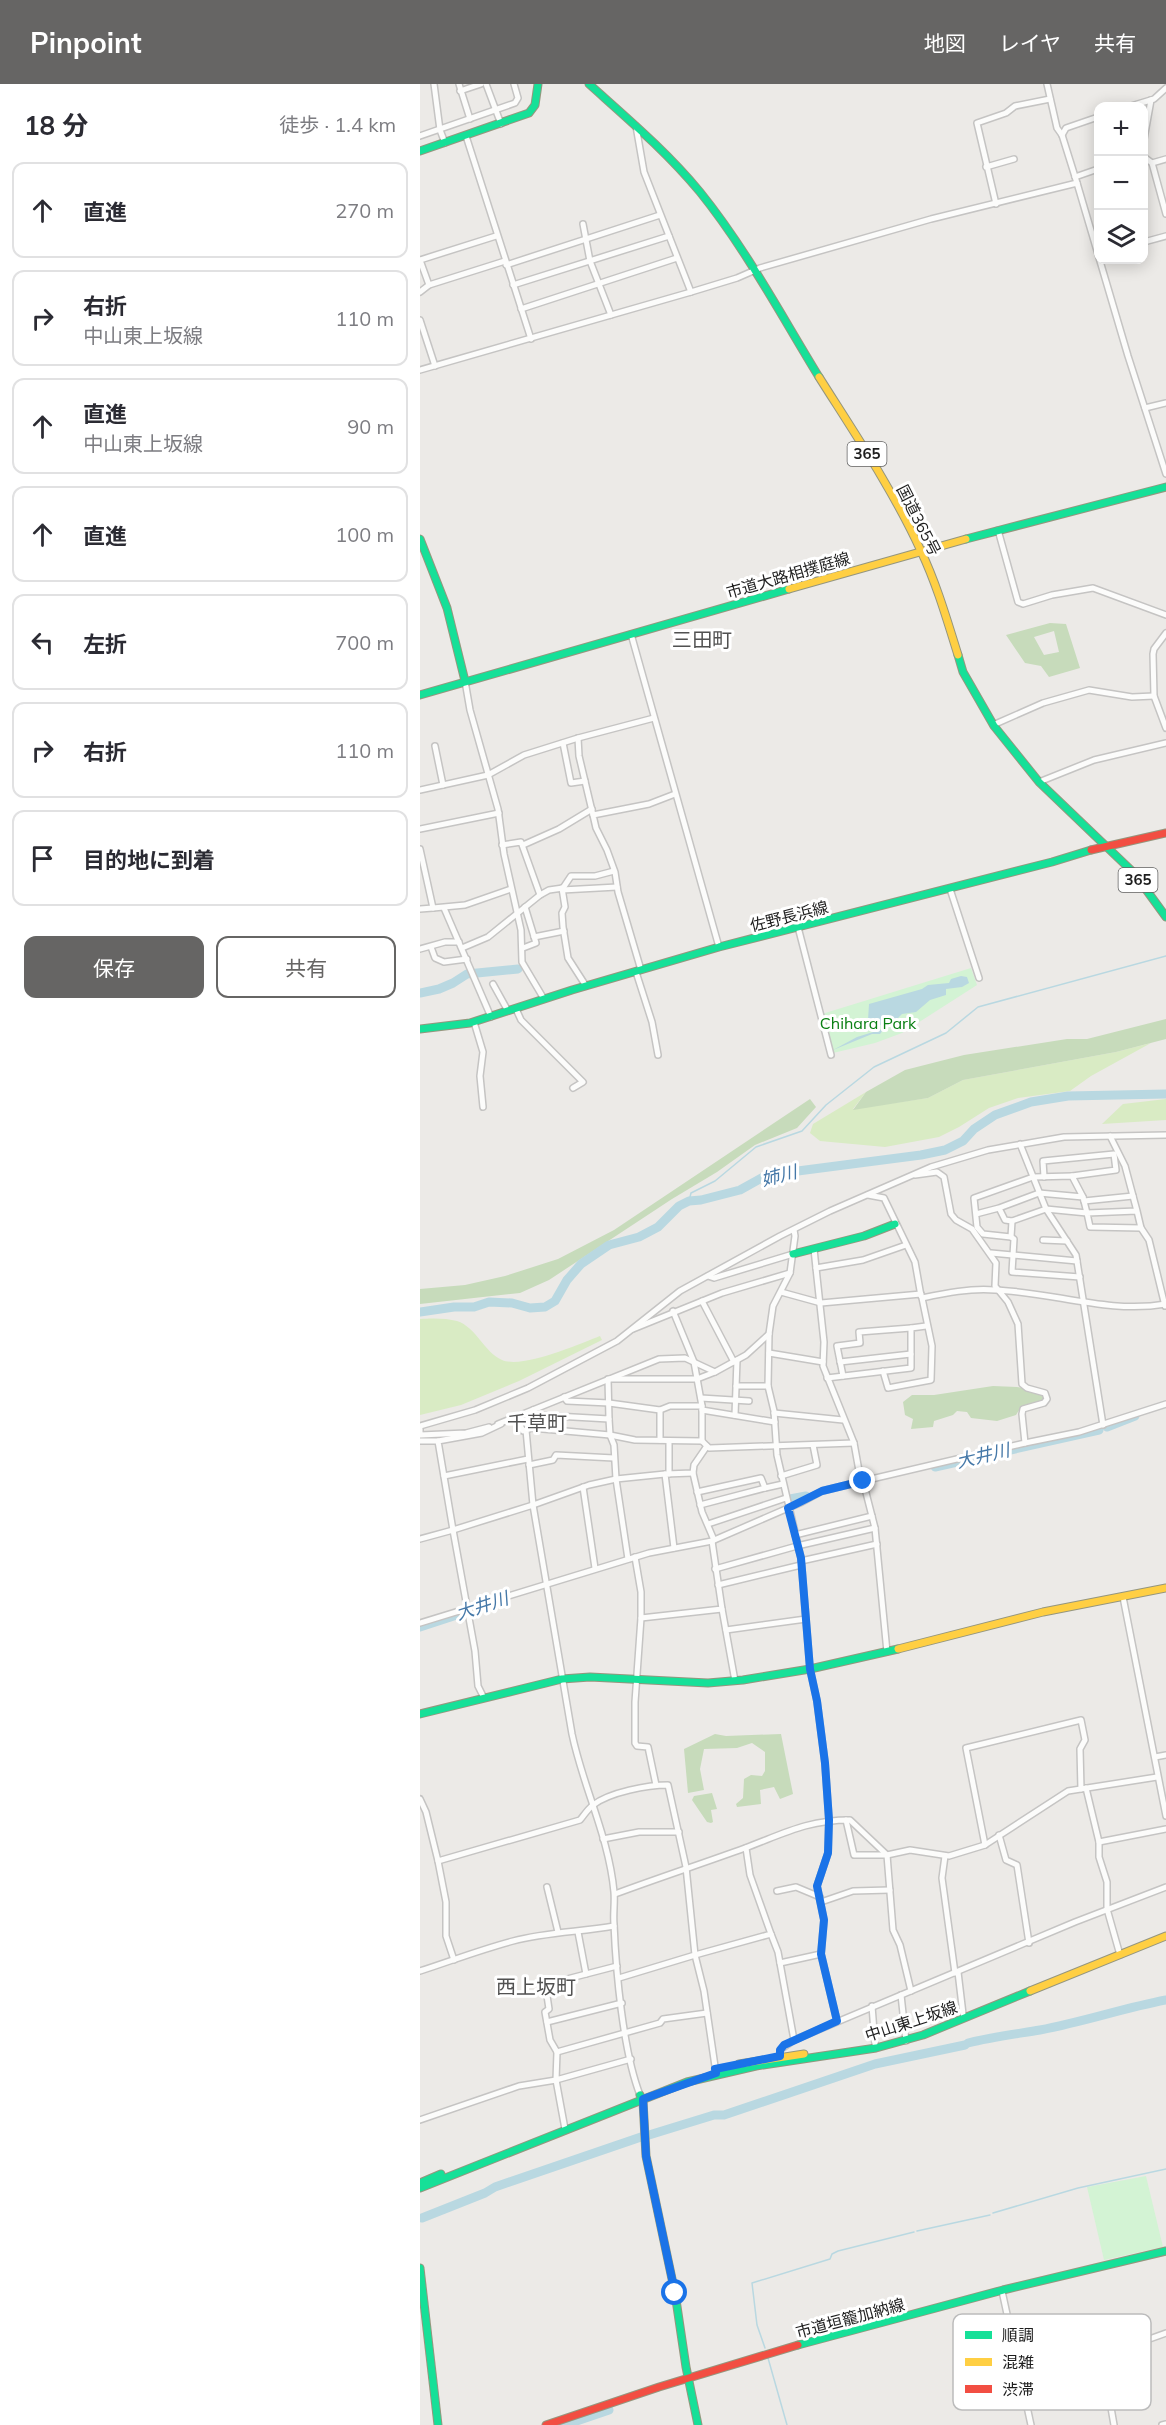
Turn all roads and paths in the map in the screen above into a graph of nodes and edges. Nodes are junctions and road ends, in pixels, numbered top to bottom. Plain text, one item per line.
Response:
1 (434, 84) edge
2 (459, 84) edge
3 (481, 84) edge
4 (486, 84) edge
5 (514, 84) edge
6 (538, 84) edge
7 (589, 84) edge
8 (1047, 84) edge
9 (1166, 88) edge
10 (460, 91) junction
11 (1050, 99) junction
12 (1151, 100) junction
13 (1144, 102) edge
14 (496, 111) junction
15 (1148, 115) edge
16 (1094, 118) edge
17 (470, 119) junction
18 (501, 124) junction
19 (636, 124) junction
20 (440, 130) junction
21 (1062, 135) junction
22 (420, 136) edge
23 (466, 136) junction
24 (445, 143) junction
25 (420, 151) edge
26 (1014, 159) dead end
27 (1166, 159) edge
28 (1148, 160) edge
29 (1152, 163) junction
30 (986, 166) junction
31 (1094, 171) edge
32 (1076, 180) junction
33 (996, 204) junction
34 (1166, 214) edge
35 (660, 215) junction
36 (583, 224) dead end
37 (496, 236) junction
38 (669, 236) junction
39 (1166, 236) edge
40 (585, 240) junction
41 (1094, 241) edge
42 (1148, 241) edge
43 (677, 258) junction
44 (420, 260) edge
45 (590, 261) junction
46 (505, 263) junction
47 (1101, 264) edge
48 (755, 272) junction
49 (420, 281) edge
50 (429, 285) junction
51 (513, 285) junction
52 (598, 285) junction
53 (420, 291) edge
54 (691, 292) junction
55 (521, 309) junction
56 (611, 315) junction
57 (420, 321) edge
58 (531, 339) junction
59 (435, 366) junction
60 (420, 370) edge
61 (1166, 403) edge
62 (1145, 408) junction
63 (1166, 474) edge
64 (1166, 488) edge
65 (998, 530) junction
66 (420, 538) edge
67 (921, 551) junction
68 (1166, 615) edge
69 (1166, 633) edge
70 (631, 634) junction
71 (465, 681) junction
72 (420, 695) edge
73 (1154, 696) junction
74 (654, 718) junction
75 (993, 725) junction
76 (1166, 728) edge
77 (578, 738) junction
78 (563, 742) junction
79 (1166, 743) edge
80 (435, 746) dead end
81 (488, 775) junction
82 (585, 781) junction
83 (1039, 782) junction
84 (443, 785) junction
85 (420, 790) edge
86 (675, 794) junction
87 (593, 812) junction
88 (499, 813) junction
89 (420, 829) edge
90 (1166, 833) edge
91 (502, 845) junction
92 (523, 845) junction
93 (1107, 845) junction
94 (420, 849) edge
95 (422, 865) edge
96 (614, 871) junction
97 (617, 887) junction
98 (511, 889) junction
99 (562, 889) junction
100 (950, 889) junction
101 (540, 895) junction
102 (525, 907) junction
103 (433, 908) junction
104 (444, 908) junction
105 (420, 909) edge
106 (517, 913) junction
107 (1166, 917) edge
108 (798, 927) junction
109 (564, 931) junction
110 (534, 937) junction
111 (461, 945) junction
112 (431, 947) junction
113 (719, 947) junction
114 (523, 948) junction
115 (420, 949) edge
116 (467, 959) junction
117 (639, 971) junction
118 (979, 978) dead end
119 (494, 984) dead end
120 (585, 986) junction
121 (543, 999) junction
122 (516, 1009) junction
123 (508, 1011) junction
124 (491, 1017) junction
125 (474, 1022) junction
126 (420, 1029) edge
127 (658, 1055) dead end
128 (831, 1055) dead end
129 (573, 1088) dead end
130 (483, 1107) dead end
131 (1166, 1135) edge
132 (1110, 1136) junction
133 (1020, 1144) junction
134 (914, 1174) junction
135 (1072, 1176) junction
136 (1033, 1177) junction
137 (1044, 1177) junction
138 (1039, 1193) junction
139 (868, 1195) junction
140 (1133, 1196) junction
141 (1083, 1199) junction
142 (999, 1208) junction
143 (1046, 1209) junction
144 (1137, 1211) junction
145 (976, 1214) junction
146 (1087, 1214) junction
147 (1012, 1221) junction
148 (896, 1224) junction
149 (1141, 1228) junction
150 (794, 1230) junction
151 (1011, 1236) junction
152 (1042, 1240) dead end
153 (1067, 1241) junction
154 (906, 1245) junction
155 (814, 1249) junction
156 (991, 1253) junction
157 (793, 1254) junction
158 (1012, 1254) junction
159 (1077, 1261) junction
160 (816, 1268) junction
161 (790, 1273) junction
162 (708, 1276) junction
163 (1080, 1277) junction
164 (998, 1290) junction
165 (781, 1292) junction
166 (921, 1296) junction
167 (702, 1300) junction
168 (1085, 1302) junction
169 (821, 1303) junction
170 (1166, 1305) edge
171 (673, 1311) junction
172 (926, 1326) junction
173 (912, 1328) junction
174 (629, 1331) junction
175 (769, 1334) junction
176 (769, 1353) junction
177 (911, 1354) junction
178 (735, 1361) junction
179 (694, 1362) junction
180 (823, 1362) junction
181 (840, 1362) junction
182 (883, 1371) junction
183 (716, 1372) junction
184 (843, 1376) junction
185 (827, 1378) junction
186 (609, 1379) junction
187 (698, 1379) junction
188 (736, 1386) junction
189 (768, 1386) junction
190 (564, 1397) junction
191 (701, 1398) junction
192 (736, 1399) junction
193 (749, 1401) dead end
194 (609, 1403) junction
195 (1166, 1404) edge
196 (702, 1408) junction
197 (533, 1410) junction
198 (660, 1410) junction
199 (774, 1413) junction
200 (735, 1415) junction
201 (516, 1418) junction
202 (609, 1419) junction
203 (843, 1420) junction
204 (775, 1422) junction
205 (501, 1424) junction
206 (1103, 1425) junction
207 (420, 1427) edge
208 (525, 1430) junction
209 (420, 1435) edge
210 (610, 1435) junction
211 (660, 1440) junction
212 (420, 1441) edge
213 (438, 1441) junction
214 (669, 1441) junction
215 (702, 1441) junction
216 (854, 1443) junction
217 (1025, 1443) junction
218 (813, 1445) junction
219 (707, 1446) junction
220 (777, 1446) junction
221 (614, 1458) junction
222 (528, 1462) junction
223 (693, 1473) junction
224 (667, 1474) junction
225 (444, 1476) junction
226 (781, 1476) junction
227 (616, 1479) junction
228 (862, 1481) junction
229 (783, 1484) junction
230 (583, 1487) junction
231 (765, 1488) junction
232 (697, 1492) junction
233 (786, 1498) junction
234 (533, 1505) junction
235 (700, 1505) junction
236 (788, 1508) junction
237 (872, 1516) junction
238 (708, 1524) junction
239 (875, 1528) junction
240 (453, 1530) junction
241 (795, 1535) junction
242 (420, 1539) edge
243 (713, 1540) junction
244 (877, 1544) junction
245 (797, 1546) junction
246 (674, 1548) junction
247 (635, 1557) junction
248 (628, 1559) junction
249 (801, 1563) junction
250 (595, 1568) junction
251 (715, 1569) junction
252 (545, 1583) junction
253 (718, 1585) junction
254 (1166, 1588) edge
255 (1123, 1597) junction
256 (467, 1608) junction
257 (722, 1609) junction
258 (641, 1618) junction
259 (806, 1619) junction
260 (420, 1623) edge
261 (726, 1630) junction
262 (887, 1652) junction
263 (810, 1669) junction
264 (562, 1679) junction
265 (638, 1679) junction
266 (735, 1681) junction
267 (484, 1698) junction
268 (420, 1714) edge
269 (1166, 1755) edge
270 (1155, 1757) junction
271 (1157, 1777) junction
272 (656, 1785) junction
273 (1084, 1789) junction
274 (420, 1798) edge
275 (594, 1804) junction
276 (1166, 1816) edge
277 (829, 1820) junction
278 (846, 1820) junction
279 (1166, 1829) edge
280 (679, 1832) junction
281 (999, 1835) junction
282 (603, 1839) junction
283 (1098, 1842) junction
284 (985, 1845) junction
285 (746, 1848) junction
286 (886, 1856) junction
287 (945, 1856) junction
288 (438, 1861) junction
289 (686, 1867) junction
290 (547, 1887) dead end
291 (1166, 1887) edge
292 (890, 1890) junction
293 (777, 1891) dead end
294 (615, 1894) junction
295 (820, 1900) junction
296 (1107, 1910) junction
297 (614, 1926) junction
298 (1166, 1930) edge
299 (558, 1932) junction
300 (578, 1932) junction
301 (771, 1934) junction
302 (1166, 1936) edge
303 (1029, 1942) junction
304 (1119, 1952) junction
305 (696, 1954) junction
306 (821, 1954) junction
307 (454, 1960) junction
308 (780, 1963) junction
309 (618, 1966) junction
310 (420, 1971) edge
311 (956, 1972) junction
312 (586, 1974) junction
313 (619, 1978) junction
314 (911, 1991) junction
315 (901, 1995) junction
316 (622, 2003) junction
317 (872, 2006) junction
318 (707, 2013) junction
319 (963, 2014) junction
320 (837, 2021) junction
321 (547, 2022) junction
322 (625, 2032) junction
323 (905, 2038) junction
324 (794, 2040) junction
325 (875, 2044) junction
326 (556, 2052) junction
327 (780, 2056) junction
328 (631, 2059) junction
329 (716, 2071) junction
330 (556, 2080) junction
331 (641, 2097) junction
332 (420, 2120) edge
333 (564, 2127) junction
334 (420, 2183) edge
335 (420, 2188) edge
336 (1166, 2251) edge
337 (420, 2268) edge
338 (1002, 2291) junction
339 (1007, 2314) edge
340 (1166, 2333) edge
341 (1151, 2338) edge
342 (688, 2377) junction
343 (1028, 2410) edge
344 (1111, 2410) edge
345 (438, 2425) edge
346 (546, 2425) edge
347 (698, 2425) edge
348 (1031, 2425) edge
349 (1114, 2425) edge

1 - 20 street
2 - 10 street
3 - 10 street
4 - 14 street
5 - 14 street
6 - 18 main road
7 - 19 main road, 国道365号 / 365
8 - 11 street
9 - 12 street
10 - 17 street
11 - 21 street
11 - 30 street
12 - 13 street
12 - 15 street
14 - 17 street
14 - 18 street
16 - 21 street
17 - 20 street
18 - 23 main road
19 - 35 street
19 - 48 main road, 国道365号 / 365
20 - 22 street
20 - 24 street
21 - 32 street
23 - 24 main road
23 - 37 street
24 - 25 main road
26 - 30 street
27 - 29 street
28 - 29 street
29 - 34 street
30 - 33 street
31 - 32 street
32 - 33 street
32 - 41 street
33 - 48 street
35 - 38 street
35 - 40 street
36 - 40 street
37 - 44 street
37 - 46 street
38 - 43 street
38 - 45 street
39 - 42 street
40 - 45 street
40 - 46 street
43 - 52 street
43 - 54 street
44 - 50 street
45 - 51 street
45 - 52 street
46 - 50 street
46 - 51 street
47 - 62 street
48 - 54 street
48 - 67 main road, 国道365号 / 365
49 - 50 street
50 - 53 street
51 - 55 street
52 - 55 street
52 - 56 street
54 - 56 street
55 - 58 street
56 - 58 street
57 - 59 street
58 - 59 street
59 - 60 street
61 - 62 street
62 - 63 street
64 - 65 main road, 市道大路相撲庭線
65 - 67 main road, 市道大路相撲庭線
65 - 68 street
66 - 71 main road
67 - 70 main road, 市道大路相撲庭線
67 - 75 main road, 国道365号 / 365
69 - 73 street
70 - 71 main road, 市道大路相撲庭線
70 - 74 street
71 - 72 main road, 市道大路相撲庭線
71 - 81 street
73 - 75 street
73 - 76 street
74 - 77 street
74 - 86 street
75 - 83 main road, 国道365号 / 365
77 - 78 street
77 - 82 street
78 - 81 street
78 - 82 street
79 - 83 street
80 - 84 street
81 - 84 street
81 - 88 street
82 - 87 street
83 - 93 main road, 国道365号 / 365
84 - 85 street
86 - 87 street
86 - 113 street
87 - 92 street
87 - 96 street
88 - 89 street
88 - 91 street
90 - 93 main road, 佐野長浜線
91 - 92 street
91 - 98 street
92 - 101 street
93 - 100 main road, 佐野長浜線
93 - 107 main road, 国道365号 / 365
94 - 95 street
95 - 103 street
96 - 97 street
96 - 99 street
97 - 99 street
97 - 117 street
98 - 104 street
98 - 106 street
99 - 101 street
99 - 109 street
100 - 108 main road, 佐野長浜線
100 - 118 street
101 - 102 street
102 - 106 street
102 - 110 street
103 - 104 street
103 - 105 street
104 - 111 street
106 - 111 street
106 - 114 street
108 - 113 main road, 佐野長浜線
108 - 128 street
109 - 110 street
109 - 120 street
110 - 114 street
111 - 112 street
111 - 116 street
112 - 115 street
112 - 116 street
113 - 117 main road, 佐野長浜線
114 - 121 street
116 - 124 street
117 - 120 main road, 佐野長浜線
117 - 127 street
119 - 123 street
120 - 121 main road, 佐野長浜線
121 - 122 main road, 佐野長浜線
122 - 123 main road, 佐野長浜線
122 - 129 street
123 - 124 main road, 佐野長浜線
124 - 125 main road, 佐野長浜線
125 - 126 main road, 佐野長浜線
125 - 130 street
131 - 132 street
132 - 133 street
132 - 140 street
133 - 134 street
133 - 136 street
134 - 139 street
134 - 156 street
135 - 137 street
135 - 137 street
135 - 141 street
136 - 137 street
136 - 138 street
136 - 145 street
138 - 141 street
138 - 142 street
138 - 143 street
139 - 148 street
139 - 150 street
140 - 141 street
140 - 144 street
141 - 146 street
142 - 145 street
142 - 147 street
143 - 146 street
143 - 147 street
143 - 153 street
144 - 146 street
144 - 149 street
145 - 151 street
146 - 149 street
147 - 151 street
148 - 154 street
148 - 155 main road
149 - 170 street
150 - 157 street
150 - 162 street
151 - 158 street
152 - 153 street
153 - 159 street
154 - 160 street
154 - 166 street
155 - 157 main road
155 - 160 street
156 - 158 street
156 - 164 street
157 - 161 street
157 - 162 street
158 - 159 street
158 - 163 street
159 - 163 street
160 - 169 street
161 - 165 street
161 - 167 street
162 - 174 street
163 - 168 street
164 - 166 street
164 - 168 street
164 - 217 street
165 - 169 street
165 - 175 street
166 - 169 street
166 - 172 street
167 - 171 street
167 - 178 street
168 - 170 street
168 - 206 street
169 - 180 street
171 - 174 street
171 - 179 street
172 - 173 street
172 - 182 street
173 - 177 street
173 - 181 street
174 - 207 street
175 - 176 street
175 - 178 street
176 - 180 street
176 - 189 street
177 - 181 street
177 - 182 street
178 - 183 street
178 - 188 street
179 - 183 street
179 - 186 street
179 - 187 street
180 - 185 street
181 - 184 street
182 - 184 street
183 - 187 street
184 - 185 street
185 - 203 street
186 - 187 street
186 - 190 street
186 - 194 street
187 - 191 street
188 - 189 street
188 - 192 street
189 - 199 street
190 - 194 street
190 - 197 street
191 - 192 street
191 - 196 street
192 - 193 street
192 - 200 street
194 - 198 street
194 - 202 street
195 - 206 street
196 - 198 street
196 - 200 street
196 - 215 street
197 - 201 street
197 - 202 street
198 - 211 street
199 - 203 street
199 - 204 street
200 - 204 street
201 - 205 street
201 - 208 street
202 - 210 street
203 - 216 street
204 - 220 street
205 - 209 street
205 - 213 street
206 - 217 street
207 - 209 street
208 - 210 street
208 - 222 street
210 - 211 street
210 - 221 street
211 - 214 street
212 - 213 street
213 - 225 street
214 - 215 street
214 - 224 street
215 - 219 street
216 - 218 street
216 - 228 street
217 - 228 street
218 - 220 street
218 - 226 street
219 - 220 street
219 - 223 street
220 - 226 street
221 - 222 street
221 - 227 street
222 - 225 street
222 - 234 street
223 - 224 street
223 - 232 street
224 - 227 street
224 - 246 street
225 - 240 street
226 - 229 street
227 - 230 street
227 - 248 street
228 - 236 street
228 - 237 street
229 - 231 street
229 - 233 street
230 - 234 street
230 - 250 street
231 - 232 street
231 - 235 street
232 - 235 street
233 - 236 street
233 - 238 street
234 - 240 street
234 - 252 street
235 - 238 street
236 - 241 street
236 - 243 street
237 - 239 street
237 - 241 street
238 - 243 street
239 - 244 street
239 - 245 street
240 - 242 street
240 - 256 street
241 - 245 street
243 - 246 street
243 - 251 street
244 - 249 street
244 - 262 street
245 - 249 street
245 - 251 street
246 - 247 street
247 - 248 street
247 - 258 street
248 - 250 street
249 - 253 street
249 - 259 street
250 - 252 street
251 - 253 street
252 - 256 street
252 - 264 street
253 - 257 street
254 - 255 main road
255 - 262 main road
255 - 270 street
256 - 260 street
256 - 267 street
257 - 258 street
257 - 261 street
258 - 265 street
259 - 261 street
259 - 263 street
261 - 266 street
262 - 263 main road
263 - 266 main road
263 - 277 street
264 - 265 main road
264 - 267 main road
264 - 275 street
265 - 266 main road
265 - 272 street
267 - 268 main road
269 - 270 street
270 - 271 street
271 - 273 street
271 - 276 street
272 - 275 street
272 - 280 street
273 - 281 street
273 - 283 street
273 - 284 street
274 - 288 street
275 - 282 street
275 - 288 street
277 - 278 street
277 - 285 street
277 - 295 street
278 - 286 street
278 - 286 street
279 - 283 street
280 - 282 street
280 - 289 street
281 - 284 street
281 - 303 street
282 - 294 street
283 - 296 street
284 - 287 street
285 - 289 street
285 - 301 street
286 - 287 street
286 - 292 street
287 - 311 street
288 - 307 street
289 - 294 street
289 - 305 street
290 - 299 street
291 - 296 street
292 - 295 street
292 - 314 street
293 - 295 street
294 - 297 street
295 - 306 street
296 - 303 street
296 - 304 street
297 - 300 street
297 - 309 street
298 - 304 main road, 中山東上坂線
299 - 300 street
299 - 307 street
300 - 312 street
301 - 305 street
301 - 308 street
302 - 304 main road, 中山東上坂線
303 - 311 street
304 - 319 main road, 中山東上坂線
304 - 323 main road, 中山東上坂線
305 - 313 street
305 - 318 street
306 - 308 street
306 - 320 street
307 - 310 street
308 - 324 street
309 - 312 street
309 - 313 street
311 - 314 street
311 - 319 street
312 - 321 street
313 - 316 street
314 - 315 street
315 - 317 street
315 - 323 street
316 - 321 street
316 - 322 street
317 - 320 street
317 - 325 street
318 - 322 street
318 - 329 street
319 - 323 main road, 中山東上坂線
320 - 324 street
321 - 326 street
322 - 326 street
322 - 328 street
323 - 325 main road, 中山東上坂線
323 - 329 main road, 中山東上坂線
324 - 327 street
325 - 327 main road, 中山東上坂線
326 - 330 street
327 - 329 main road, 中山東上坂線
328 - 330 street
328 - 331 street
329 - 331 main road, 中山東上坂線
330 - 332 street
330 - 333 street
331 - 333 main road, 中山東上坂線
331 - 342 main road
333 - 334 main road, 中山東上坂線
333 - 335 main road, 中山東上坂線
336 - 338 main road, 市道垣籠加納線
337 - 345 main road
338 - 339 street
338 - 342 main road, 市道垣籠加納線
340 - 341 street
342 - 346 main road, 市道垣籠加納線
342 - 347 main road
343 - 348 street
344 - 349 street

